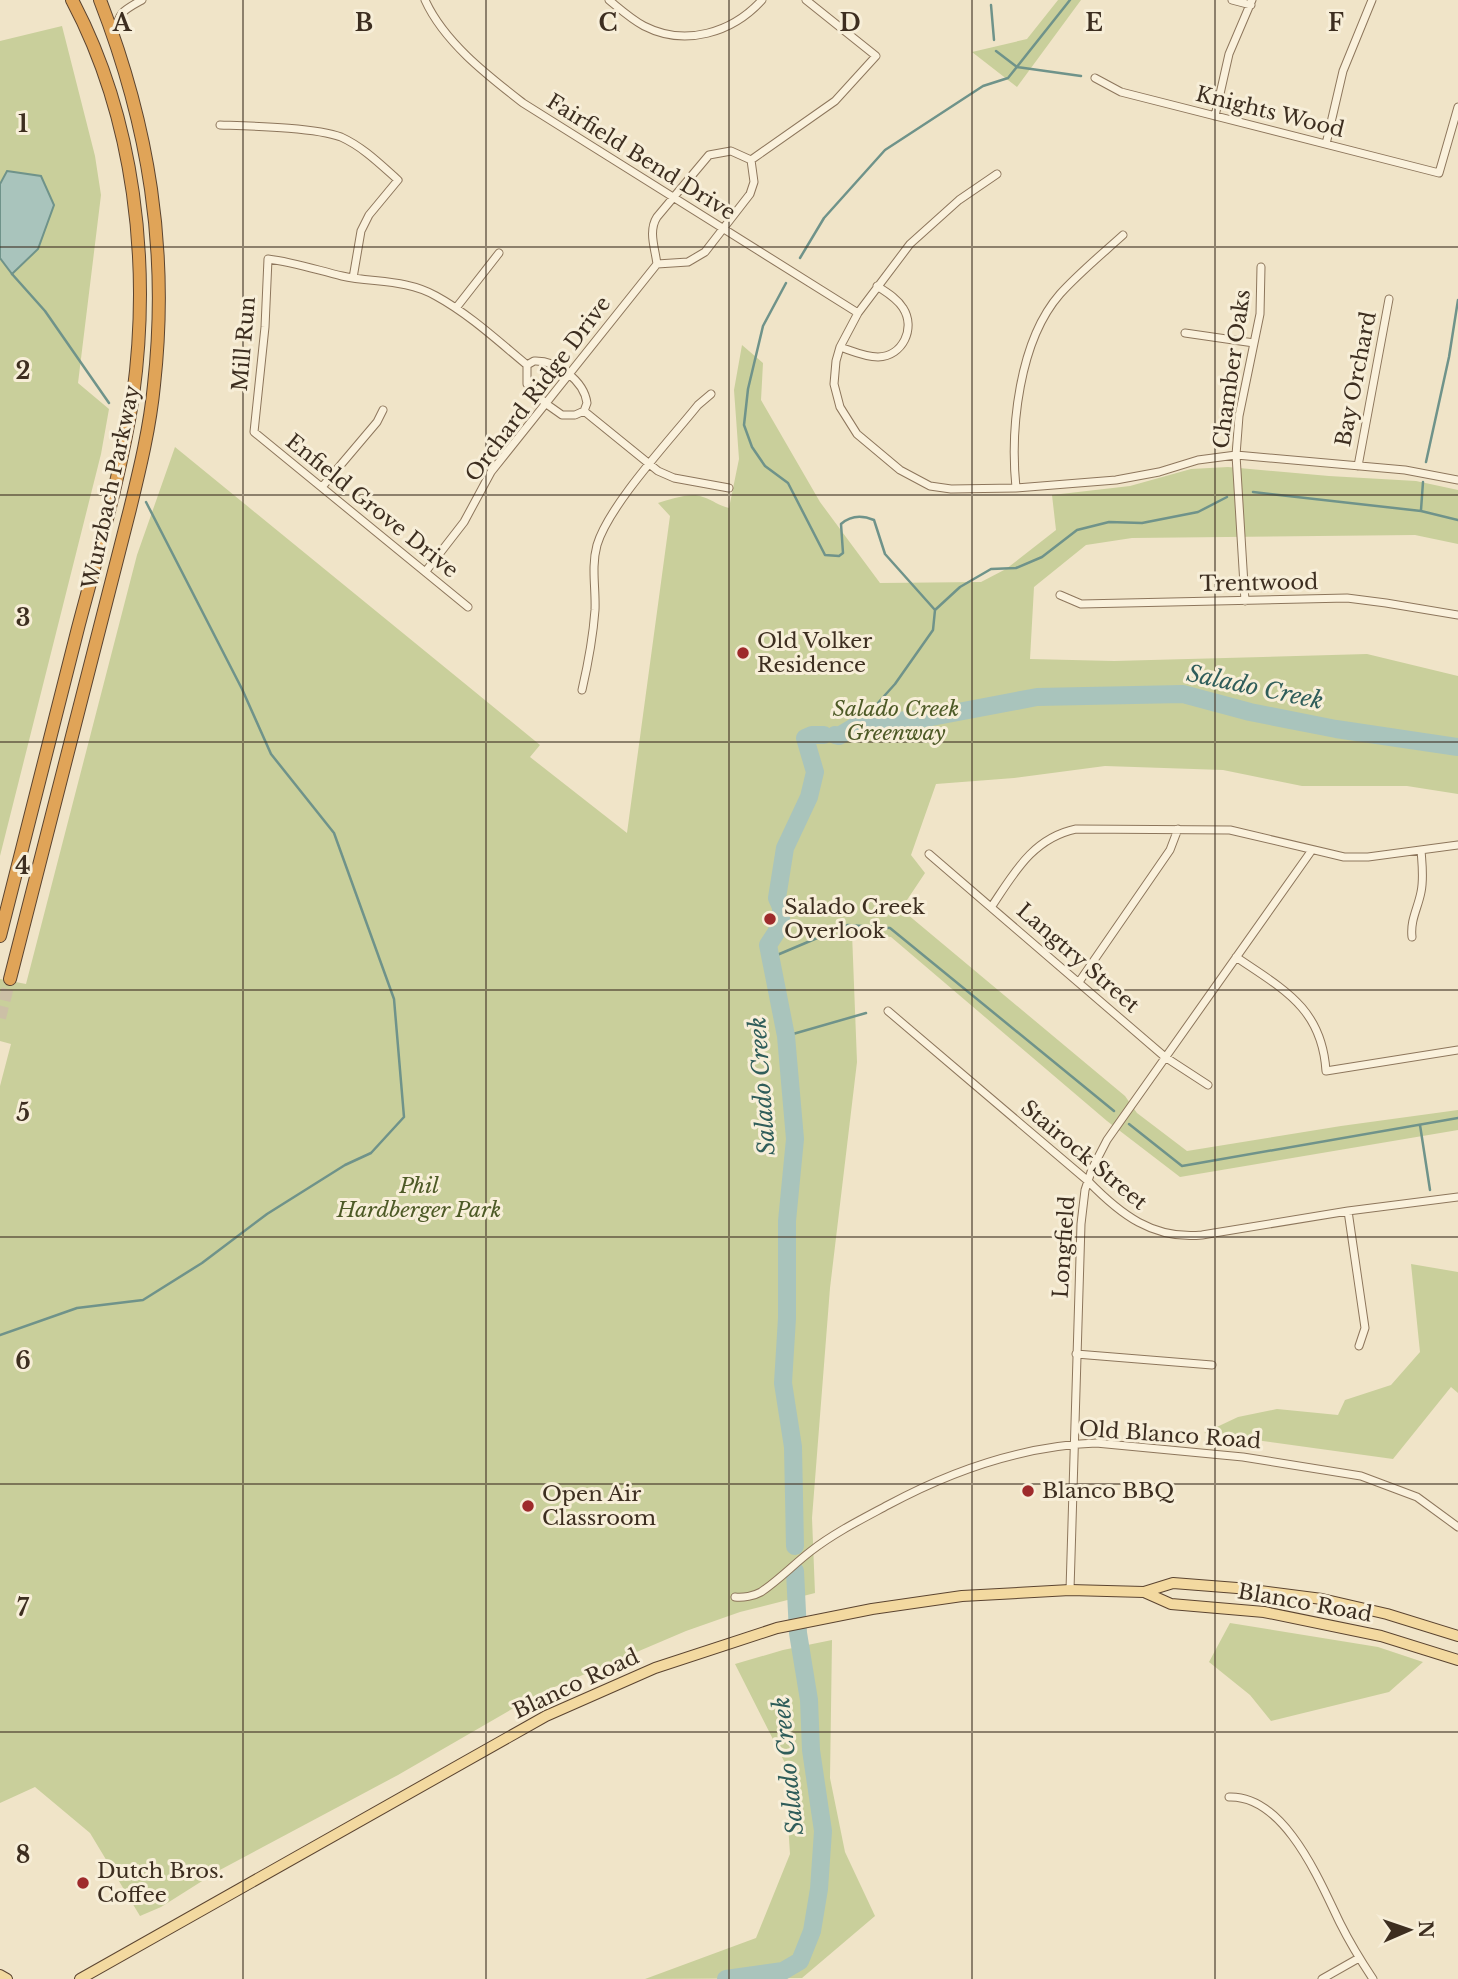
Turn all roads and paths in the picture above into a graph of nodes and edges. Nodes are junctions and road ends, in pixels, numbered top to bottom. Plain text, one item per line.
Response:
1 (72, 0) edge
2 (100, 0) edge
3 (142, 0) edge
4 (419, 0) edge
5 (609, 0) edge
6 (762, 0) edge
7 (806, 0) edge
8 (1232, 0) edge
9 (1372, 0) edge
10 (1251, 2) edge
11 (426, 3) edge
12 (114, 35) junction
13 (1095, 78) dead end
14 (1458, 107) edge
15 (1215, 116) junction
16 (220, 125) dead end
17 (1326, 144) junction
18 (751, 160) junction
19 (997, 174) dead end
20 (673, 198) junction
21 (723, 229) junction
22 (1123, 235) dead end
23 (499, 253) dead end
24 (657, 264) junction
25 (1261, 267) dead end
26 (353, 278) junction
27 (877, 286) junction
28 (1389, 299) dead end
29 (456, 308) junction
30 (858, 313) junction
31 (1185, 333) dead end
32 (1254, 343) junction
33 (840, 347) junction
34 (527, 365) junction
35 (568, 375) junction
36 (711, 394) dead end
37 (545, 403) junction
38 (383, 410) dead end
39 (584, 411) junction
40 (254, 432) joint
41 (1236, 455) junction
42 (650, 465) junction
43 (1357, 466) junction
44 (1458, 480) edge
45 (322, 487) junction
46 (729, 488) dead end
47 (1016, 488) junction
48 (426, 571) junction
49 (1060, 595) dead end
50 (1245, 601) junction
51 (468, 607) dead end
52 (1458, 615) edge
53 (582, 690) dead end
54 (1178, 829) junction
55 (1458, 845) edge
56 (1312, 849) junction
57 (1421, 850) junction
58 (929, 854) dead end
59 (992, 906) junction
60 (0, 936) edge
61 (1412, 937) dead end
62 (1236, 957) junction
63 (10, 979) tunnel mouth
64 (1079, 982) junction
65 (888, 1011) dead end
66 (1458, 1050) edge
67 (1166, 1057) junction
68 (1208, 1085) dead end
69 (1088, 1181) junction
70 (1458, 1197) edge
71 (1348, 1211) junction
72 (1359, 1346) dead end
73 (1076, 1354) junction
74 (1212, 1365) dead end
75 (1074, 1444) junction
76 (1458, 1527) edge
77 (1070, 1590) junction
78 (1144, 1592) junction
79 (735, 1597) dead end
80 (1458, 1636) edge
81 (1458, 1660) edge
82 (1229, 1797) dead end
83 (1359, 1958) junction
84 (0, 1975) edge
85 (7, 1979) edge
86 (80, 1979) edge
87 (1322, 1979) edge
88 (1373, 1979) edge

1 - 60 highway, Wurzbach Parkway
2 - 12 highway, Wurzbach Parkway
3 - 12 street
4 - 11 street, Fairfield Bend Drive
5 - 6 street
7 - 18 street
8 - 10 street
9 - 17 street
10 - 15 street
11 - 20 street, Fairfield Bend Drive
12 - 63 highway, Wurzbach Parkway
13 - 15 street, Knights Wood
14 - 17 street, Knights Wood
15 - 17 street, Knights Wood
16 - 26 street
18 - 20 street
18 - 21 street
19 - 27 street
20 - 21 street, Fairfield Bend Drive
20 - 24 street
21 - 24 street
21 - 30 street, Fairfield Bend Drive
22 - 47 street
23 - 29 street
24 - 35 street, Orchard Ridge Drive
25 - 32 street, Chamber Oaks
26 - 29 street
26 - 40 street, Mill Run
27 - 30 street
27 - 33 street
28 - 43 street, Bay Orchard
29 - 34 street
30 - 33 street
31 - 32 street
32 - 41 street, Chamber Oaks
33 - 47 street
34 - 35 street
34 - 37 street
35 - 37 street, Orchard Ridge Drive
35 - 39 street
36 - 42 street
37 - 39 street
37 - 48 street, Orchard Ridge Drive
38 - 45 street
39 - 42 street
40 - 45 street, Enfield Grove Drive
41 - 43 street
41 - 47 street
41 - 50 street, Chamber Oaks
42 - 46 street
42 - 53 street
43 - 44 street
45 - 48 street, Enfield Grove Drive
48 - 51 street, Enfield Grove Drive
49 - 50 street, Trentwood
50 - 52 street, Trentwood
54 - 56 street
54 - 59 street
54 - 64 street
55 - 57 street
56 - 57 street
56 - 62 street, Longfield
57 - 61 street
58 - 59 street, Langtry Street
59 - 64 street, Langtry Street
62 - 66 street
62 - 67 street, Longfield
64 - 67 street, Langtry Street
65 - 69 street, Stairock Street
67 - 68 street, Langtry Street
67 - 69 street, Longfield
69 - 71 street, Stairock Street
69 - 73 street, Longfield
70 - 71 street, Stairock Street
71 - 72 street
73 - 74 street
73 - 75 street, Longfield
75 - 76 street, Old Blanco Road
75 - 77 street, Longfield
75 - 79 street, Old Blanco Road
77 - 78 main road, Blanco Road
77 - 86 main road, Blanco Road
78 - 80 main road, Blanco Road
78 - 81 main road, Blanco Road
82 - 83 street
83 - 87 street
83 - 88 street
84 - 85 main road

